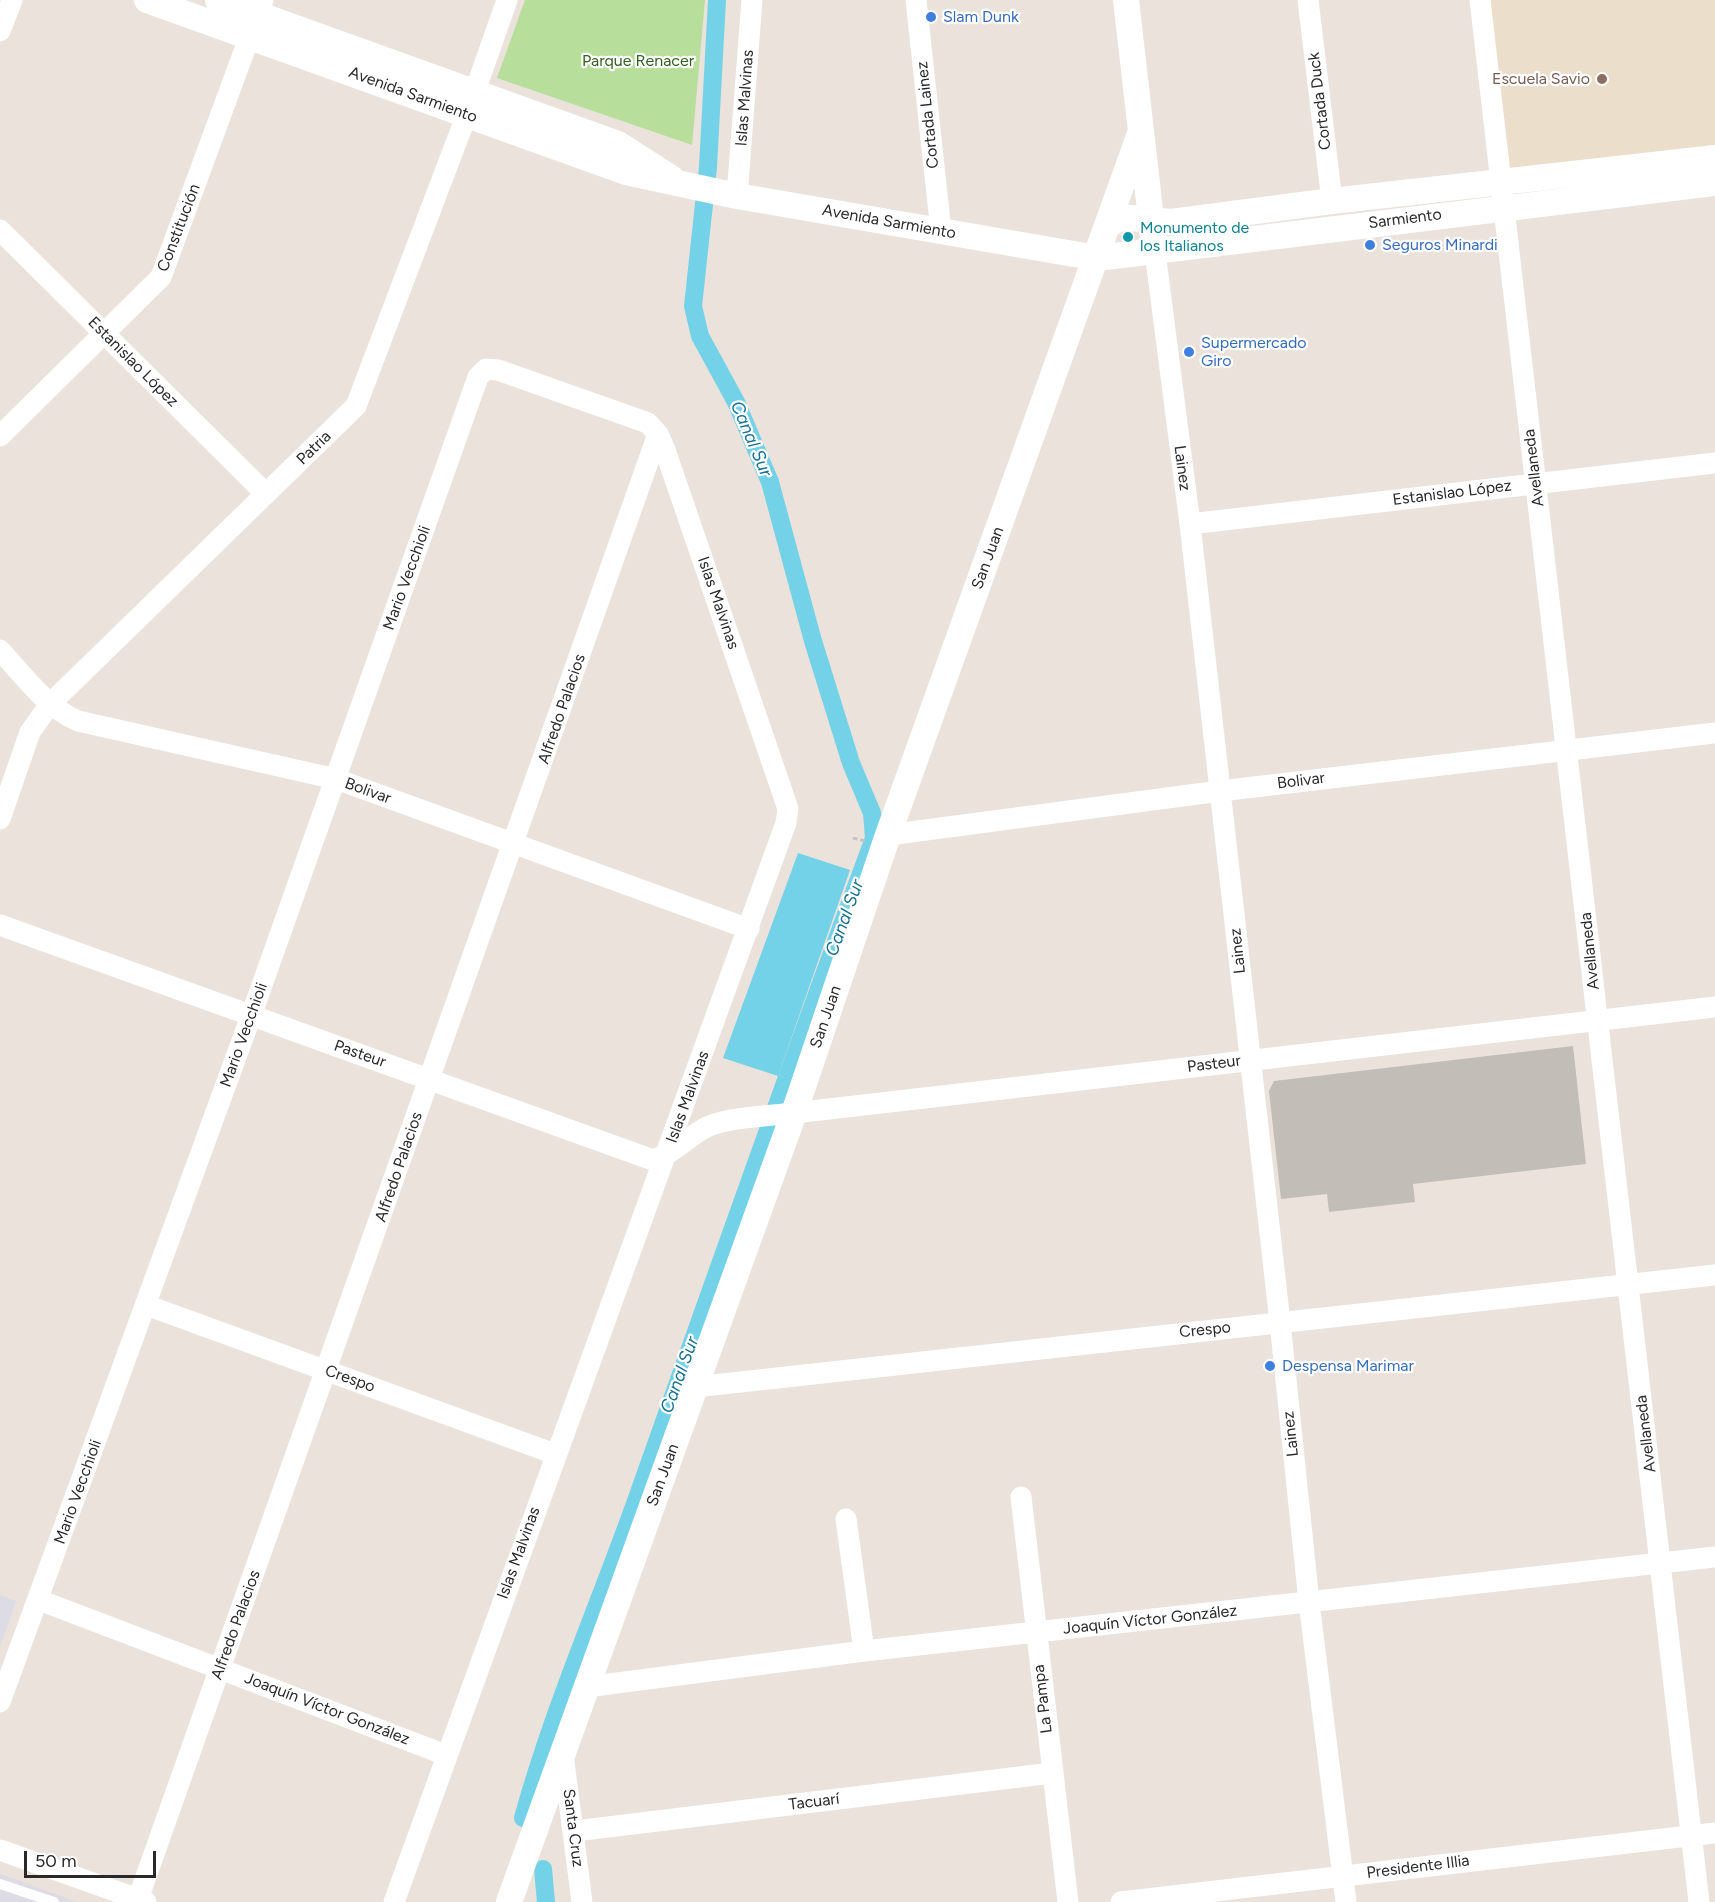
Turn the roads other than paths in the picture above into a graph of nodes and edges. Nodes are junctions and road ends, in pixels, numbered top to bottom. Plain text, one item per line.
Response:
1 (12, 0) edge
2 (147, 0) edge
3 (218, 0) edge
4 (507, 0) edge
5 (753, 0) edge
6 (916, 0) edge
7 (1126, 0) edge
8 (1308, 0) edge
9 (1480, 0) edge
10 (257, 17) edge
11 (0, 31) edge
12 (471, 102) junction
13 (1141, 131) junction
14 (1715, 158) edge
15 (1715, 183) edge
16 (1501, 194) junction
17 (732, 195) junction
18 (1332, 201) junction
19 (1151, 220) junction
20 (1108, 225) junction
21 (0, 230) edge
22 (941, 231) junction
23 (1155, 252) junction
24 (1097, 258) junction
25 (103, 332) junction
26 (658, 434) junction
27 (0, 436) edge
28 (1715, 463) edge
29 (1536, 483) junction
30 (266, 494) junction
31 (1190, 524) junction
32 (0, 650) edge
33 (50, 704) junction
34 (1715, 733) edge
35 (1568, 750) junction
36 (336, 779) junction
37 (1220, 791) junction
38 (0, 819) edge
39 (888, 835) junction
40 (515, 844) junction
41 (0, 925) edge
42 (749, 929) junction
43 (1715, 1006) edge
44 (251, 1016) junction
45 (1598, 1020) junction
46 (1250, 1060) junction
47 (430, 1078) junction
48 (687, 1098) junction
49 (794, 1113) junction
50 (720, 1124) junction
51 (665, 1157) junction
52 (1715, 1275) edge
53 (1628, 1284) junction
54 (146, 1305) junction
55 (1280, 1322) junction
56 (327, 1371) junction
57 (695, 1387) junction
58 (555, 1454) junction
59 (1021, 1497) dead end
60 (846, 1519) dead end
61 (1715, 1557) edge
62 (1661, 1563) junction
63 (39, 1600) junction
64 (1309, 1602) junction
65 (1035, 1633) junction
66 (864, 1652) junction
67 (220, 1668) junction
68 (586, 1687) junction
69 (0, 1702) edge
70 (563, 1754) junction
71 (446, 1755) junction
72 (1052, 1773) junction
73 (575, 1831) junction
74 (1715, 1833) edge
75 (1691, 1835) junction
76 (0, 1850) edge
77 (1343, 1876) junction
78 (0, 1884) edge
79 (142, 1900) edge
80 (54, 1902) edge
81 (394, 1902) edge
82 (509, 1902) edge
83 (582, 1902) edge
84 (1068, 1902) edge
85 (1121, 1902) edge
86 (1346, 1902) edge
87 (1699, 1902) edge

1 - 11 street
2 - 10 street, Avenida Sarmiento
3 - 10 street, Avenida Sarmiento
4 - 12 street, Patria
5 - 17 street, Islas Malvinas
6 - 22 street, Cortada Lainez
7 - 13 street, Lainez
8 - 18 street, Cortada Duck
9 - 16 street, Avellaneda
10 - 12 street, Avenida Sarmiento
10 - 25 street, Constitución
12 - 17 street, Avenida Sarmiento
12 - 30 street, Patria
13 - 19 street, Lainez
13 - 20 street, San Juan
14 - 16 street, Sarmiento
15 - 16 street, Sarmiento
16 - 18 street, Sarmiento
16 - 23 street, Sarmiento
16 - 29 street, Avellaneda
17 - 22 street, Avenida Sarmiento
18 - 19 street, Sarmiento
19 - 20 street, Sarmiento
19 - 23 street, Lainez
20 - 24 street, San Juan
21 - 25 street, Estanislao López
22 - 24 street, Avenida Sarmiento
23 - 24 street, Sarmiento
23 - 31 street, Lainez
24 - 39 street, San Juan
25 - 27 street, Constitución
25 - 30 street, Estanislao López
26 - 36 street, Mario Vecchioli
26 - 40 street, Alfredo Palacios
26 - 42 street, Islas Malvinas
28 - 29 street, Estanislao López
29 - 31 street, Estanislao López
29 - 35 street, Avellaneda
30 - 33 street, Patria
31 - 37 street, Lainez
32 - 33 street, Bolivar
33 - 36 street, Bolivar
33 - 38 street, Patria
34 - 35 street, Bolivar
35 - 37 street, Bolivar
35 - 45 street, Avellaneda
36 - 40 street, Bolivar
36 - 44 street, Mario Vecchioli
37 - 39 street, Bolivar
37 - 46 street, Lainez
39 - 49 street, San Juan
40 - 42 street, Bolivar
40 - 47 street, Alfredo Palacios
41 - 44 street, Pasteur
42 - 48 street, Islas Malvinas
43 - 45 street, Pasteur
44 - 47 street, Pasteur
44 - 54 street, Mario Vecchioli
45 - 46 street, Pasteur
45 - 53 street, Avellaneda
46 - 49 street, Pasteur
46 - 55 street, Lainez
47 - 51 street, Pasteur
47 - 56 street, Alfredo Palacios
48 - 50 street
48 - 51 street, Islas Malvinas
49 - 50 street, Pasteur
49 - 57 street, San Juan
50 - 51 street, Pasteur
51 - 58 street, Islas Malvinas
52 - 53 street, Crespo
53 - 55 street, Crespo
53 - 62 street, Avellaneda
54 - 56 street, Crespo
54 - 63 street, Mario Vecchioli
55 - 57 street, Crespo
55 - 64 street, Lainez
56 - 58 street, Crespo
56 - 67 street, Alfredo Palacios
57 - 68 street, San Juan
58 - 71 street, Islas Malvinas
59 - 65 street, La Pampa
60 - 66 street
61 - 62 street, Joaquín Víctor González
62 - 64 street, Joaquín Víctor González
62 - 75 street, Avellaneda
63 - 67 street, Joaquín Víctor González
63 - 69 street, Mario Vecchioli
64 - 65 street, Joaquín Víctor González
64 - 77 street, Lainez
65 - 66 street, Joaquín Víctor González
65 - 72 street, La Pampa
66 - 68 street, Joaquín Víctor González
67 - 71 street, Joaquín Víctor González
67 - 79 street, Alfredo Palacios
68 - 70 street, San Juan
70 - 73 street, Santa Cruz
70 - 82 street, San Juan
71 - 81 street, Islas Malvinas
72 - 73 street, Tacuarí
72 - 84 street, La Pampa
73 - 83 street, Santa Cruz
74 - 75 street, Presidente Illia
75 - 77 street, Presidente Illia
75 - 87 street, Avellaneda
76 - 79 street
77 - 85 street, Presidente Illia
77 - 86 street, Lainez
78 - 80 lane

